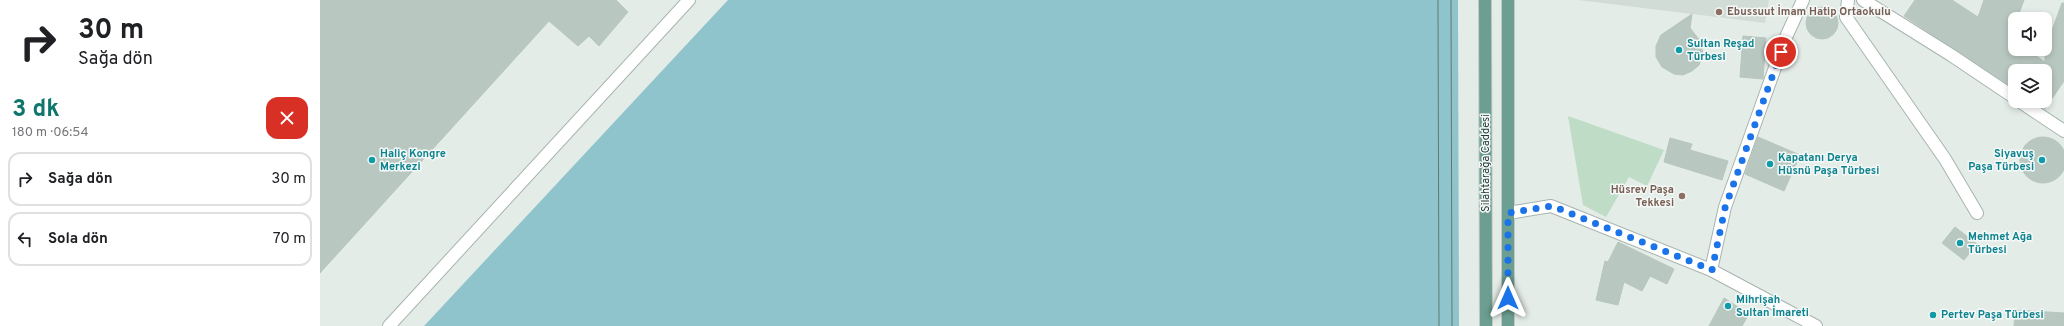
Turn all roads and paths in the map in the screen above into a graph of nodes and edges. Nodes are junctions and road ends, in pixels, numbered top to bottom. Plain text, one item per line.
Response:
1 (689, 0) edge
2 (1484, 0) edge
3 (1508, 0) edge
4 (1803, 0) edge
5 (1848, 0) edge
6 (1864, 0) edge
7 (2008, 93) edge
8 (2030, 108) edge
9 (2064, 131) edge
10 (1508, 213) junction
11 (1977, 213) dead end
12 (1712, 270) junction
13 (389, 326) edge
14 (1486, 326) edge
15 (1508, 326) edge
16 (1816, 326) edge

1 - 13 street
2 - 14 main road, Silahtarağa Caddesi
3 - 10 main road, Silahtarağa Caddesi
4 - 12 street
5 - 11 street
6 - 7 street
8 - 9 street
10 - 12 street
10 - 15 main road, Silahtarağa Caddesi
12 - 16 street

